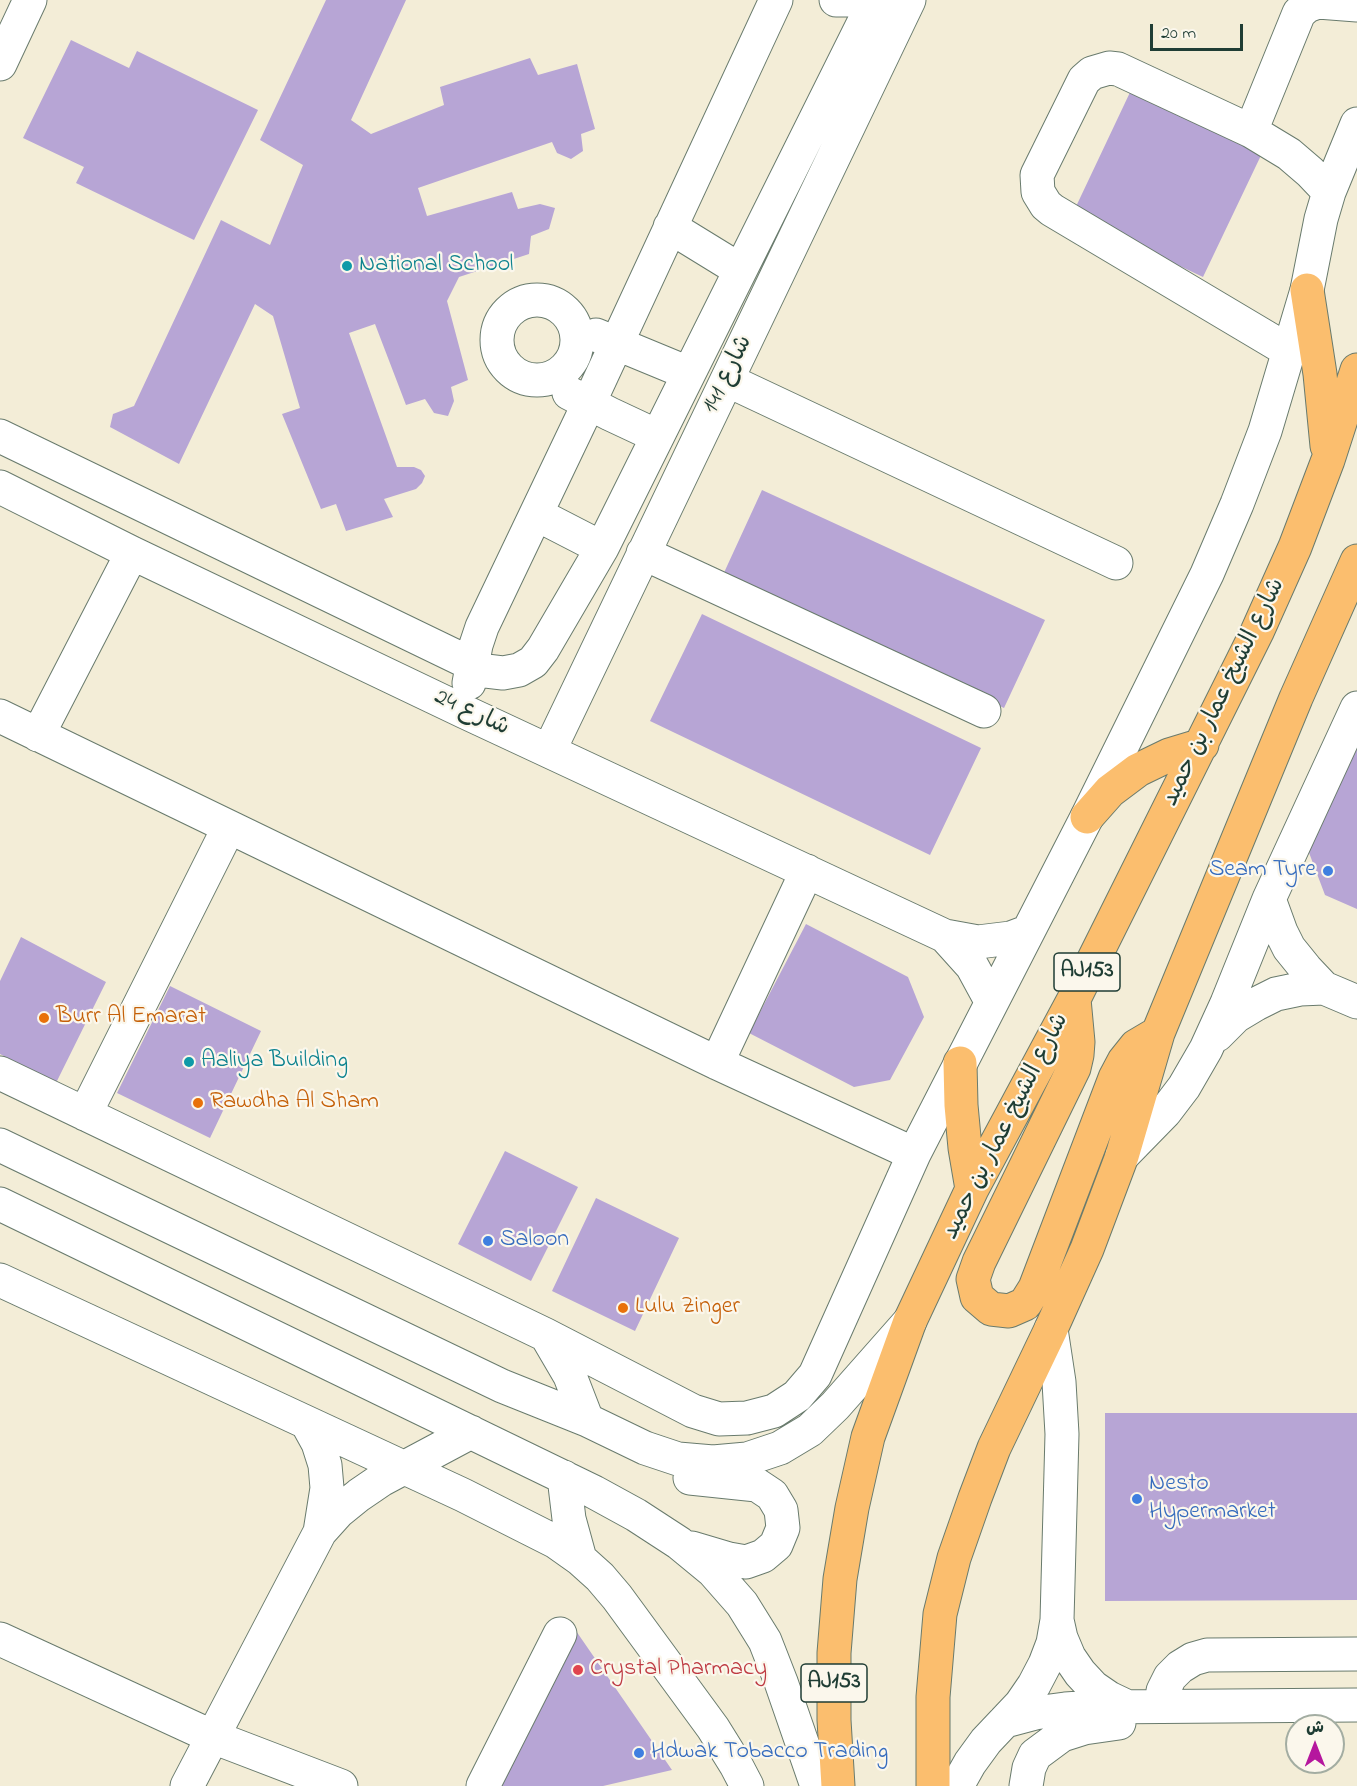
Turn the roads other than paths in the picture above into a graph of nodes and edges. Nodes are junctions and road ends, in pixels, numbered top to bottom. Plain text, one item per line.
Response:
1 (30, 0) edge
2 (776, 0) edge
3 (836, 0) edge
4 (853, 0) edge
5 (875, 0) edge
6 (909, 0) edge
7 (1357, 5) edge
8 (0, 64) edge
9 (1357, 124) edge
10 (1251, 131) junction
11 (1329, 192) junction
12 (670, 227) junction
13 (740, 270) junction
14 (1307, 290) junction
15 (575, 327) junction
16 (616, 344) junction
17 (1290, 351) junction
18 (1357, 370) edge
19 (688, 373) junction
20 (543, 380) junction
21 (727, 380) junction
22 (589, 403) junction
23 (0, 436) edge
24 (657, 436) junction
25 (1328, 460) junction
26 (0, 487) edge
27 (536, 514) junction
28 (602, 548) junction
29 (644, 553) junction
30 (132, 554) junction
31 (1357, 561) edge
32 (1116, 563) dead end
33 (472, 663) junction
34 (1357, 708) edge
35 (984, 711) dead end
36 (465, 712) junction
37 (0, 716) edge
38 (38, 735) junction
39 (1202, 745) junction
40 (549, 751) junction
41 (1087, 817) junction
42 (228, 827) junction
43 (807, 871) junction
44 (1269, 899) junction
45 (1027, 932) junction
46 (945, 936) junction
47 (1324, 988) junction
48 (1074, 999) junction
49 (992, 1002) junction
50 (1357, 1002) edge
51 (1158, 1033) junction
52 (1206, 1049) junction
53 (717, 1063) junction
54 (960, 1063) junction
55 (0, 1073) edge
56 (85, 1114) junction
57 (0, 1145) edge
58 (914, 1154) junction
59 (1122, 1156) junction
60 (972, 1189) junction
61 (0, 1204) edge
62 (0, 1280) edge
63 (910, 1321) junction
64 (1051, 1329) junction
65 (546, 1335) junction
66 (502, 1386) junction
67 (587, 1420) junction
68 (307, 1423) junction
69 (471, 1432) junction
70 (405, 1467) junction
71 (564, 1477) junction
72 (320, 1532) junction
73 (679, 1544) junction
74 (580, 1559) junction
75 (1058, 1620) junction
76 (560, 1634) dead end
77 (0, 1639) edge
78 (1357, 1654) edge
79 (1357, 1705) edge
80 (1161, 1706) junction
81 (1128, 1707) junction
82 (1005, 1721) junction
83 (213, 1737) junction
84 (187, 1786) edge
85 (340, 1786) edge
86 (483, 1786) edge
87 (747, 1786) edge
88 (817, 1786) edge
89 (838, 1786) edge
90 (933, 1786) edge
91 (957, 1786) edge
92 (1026, 1786) edge

1 - 8 street
2 - 12 street
3 - 4 street
5 - 13 street
6 - 21 street, شارع 141
7 - 10 street
9 - 11 street
10 - 11 street
10 - 17 street
11 - 14 street
12 - 13 street
12 - 16 street
13 - 19 street
14 - 17 street
14 - 25 main road
15 - 16 street
15 - 20 street
15 - 20 street
16 - 19 street
16 - 22 street
17 - 41 street
18 - 25 main road, شارع الشيخ عمار بن حميد / AJ153
19 - 24 street
20 - 22 street
21 - 29 street, شارع 141
21 - 32 street
22 - 24 street
22 - 27 street
23 - 33 street
24 - 28 street
25 - 39 main road, شارع الشيخ عمار بن حميد / AJ153
26 - 30 street, شارع 24
27 - 28 street
27 - 33 street
28 - 33 street
29 - 35 street
29 - 40 street, شارع 141
30 - 36 street, شارع 24
30 - 38 street
31 - 51 main road
33 - 36 street
34 - 44 street
36 - 40 street, شارع 24
37 - 38 street
38 - 42 street
39 - 41 main road
39 - 48 main road, شارع الشيخ عمار بن حميد / AJ153
40 - 43 street, شارع 24
41 - 45 street
42 - 53 street
42 - 56 street
43 - 46 street, شارع 24
43 - 53 street
44 - 47 street
44 - 52 street
45 - 46 street, شارع 24
45 - 49 street
46 - 49 street, شارع 24
47 - 50 street
47 - 52 street
48 - 51 main road
48 - 60 main road, شارع الشيخ عمار بن حميد / AJ153
49 - 54 street
51 - 59 main road
52 - 59 street
53 - 58 street
54 - 58 street
54 - 60 main road
55 - 56 street
56 - 65 street
57 - 66 street
58 - 65 street
59 - 64 main road
60 - 63 main road, شارع الشيخ عمار بن حميد / AJ153
61 - 69 street
62 - 68 street
63 - 67 street
63 - 89 main road, شارع الشيخ عمار بن حميد / AJ153
64 - 75 street
64 - 90 main road
65 - 67 street
66 - 67 street
66 - 73 street
68 - 70 street
68 - 72 street
69 - 70 street
69 - 71 street
70 - 72 street
70 - 74 street
71 - 73 street
71 - 74 street
72 - 83 street
73 - 88 street
74 - 87 street
75 - 81 street
75 - 82 street
76 - 86 street
77 - 83 street
78 - 80 street
79 - 80 street
80 - 81 street
81 - 82 street
81 - 92 street
82 - 91 street
83 - 84 street
83 - 85 street

